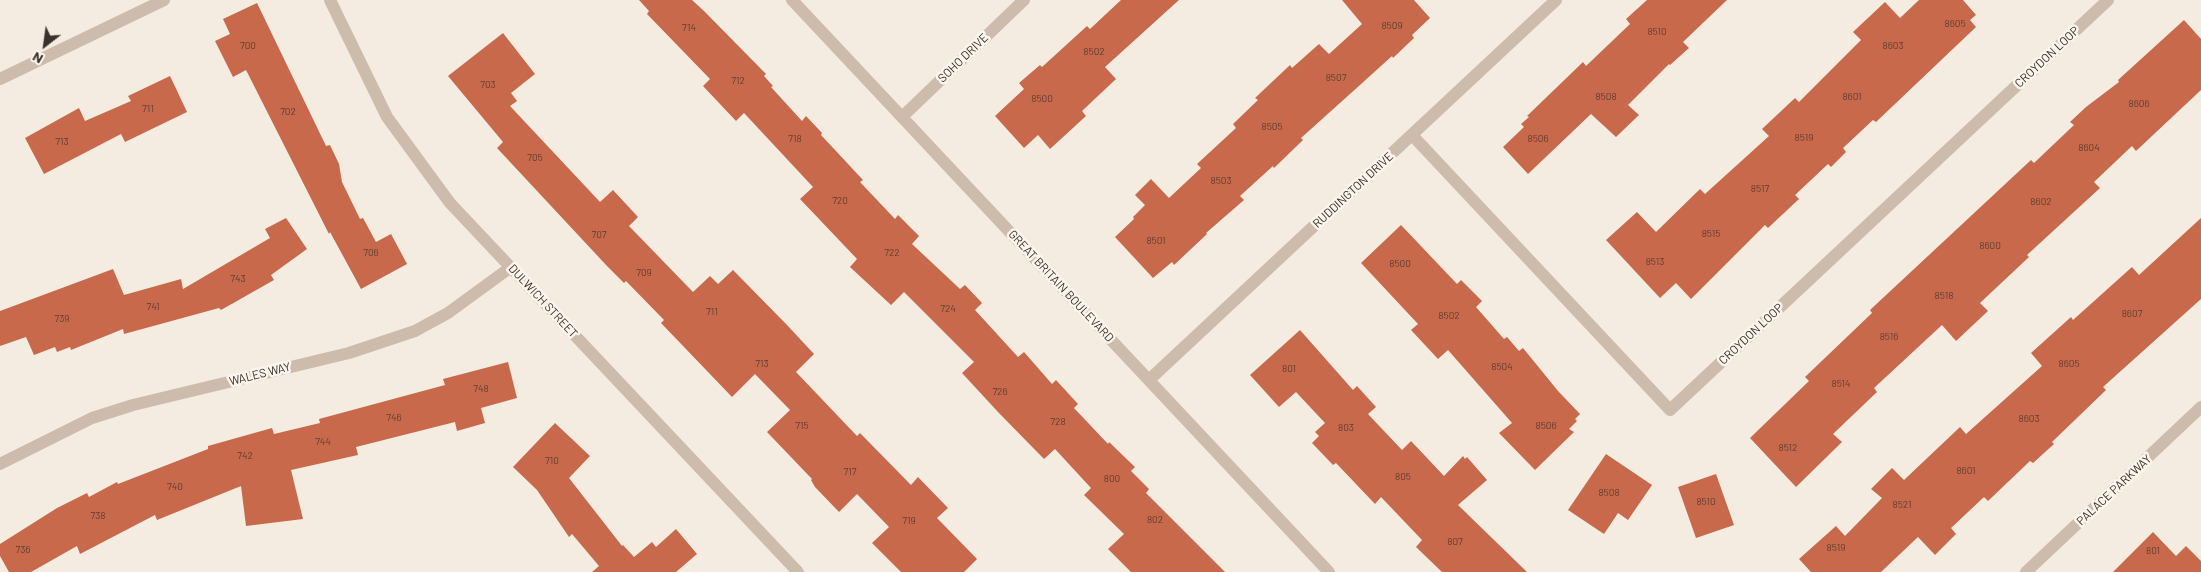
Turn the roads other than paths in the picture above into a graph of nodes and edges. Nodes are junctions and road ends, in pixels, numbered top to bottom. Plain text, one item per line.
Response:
1 (164, 0) edge
2 (330, 0) edge
3 (792, 0) edge
4 (1024, 0) edge
5 (1556, 0) edge
6 (2108, 0) edge
7 (0, 79) edge
8 (902, 117) junction
9 (1412, 135) junction
10 (511, 267) junction
11 (1149, 380) junction
12 (2201, 407) edge
13 (0, 464) edge
14 (798, 572) edge
15 (1329, 572) edge
16 (2026, 572) edge

1 - 7 street
2 - 10 street, DULWICH STREET
3 - 8 street, GREAT BRITAIN BOULEVARD
4 - 8 street, SOHO DRIVE
5 - 9 street, RUDDINGTON DRIVE
6 - 9 street, CROYDON LOOP
8 - 11 street, GREAT BRITAIN BOULEVARD
9 - 11 street, RUDDINGTON DRIVE
10 - 13 street, WALES WAY
10 - 14 street, DULWICH STREET
11 - 15 street, GREAT BRITAIN BOULEVARD
12 - 16 street, PALACE PARKWAY

